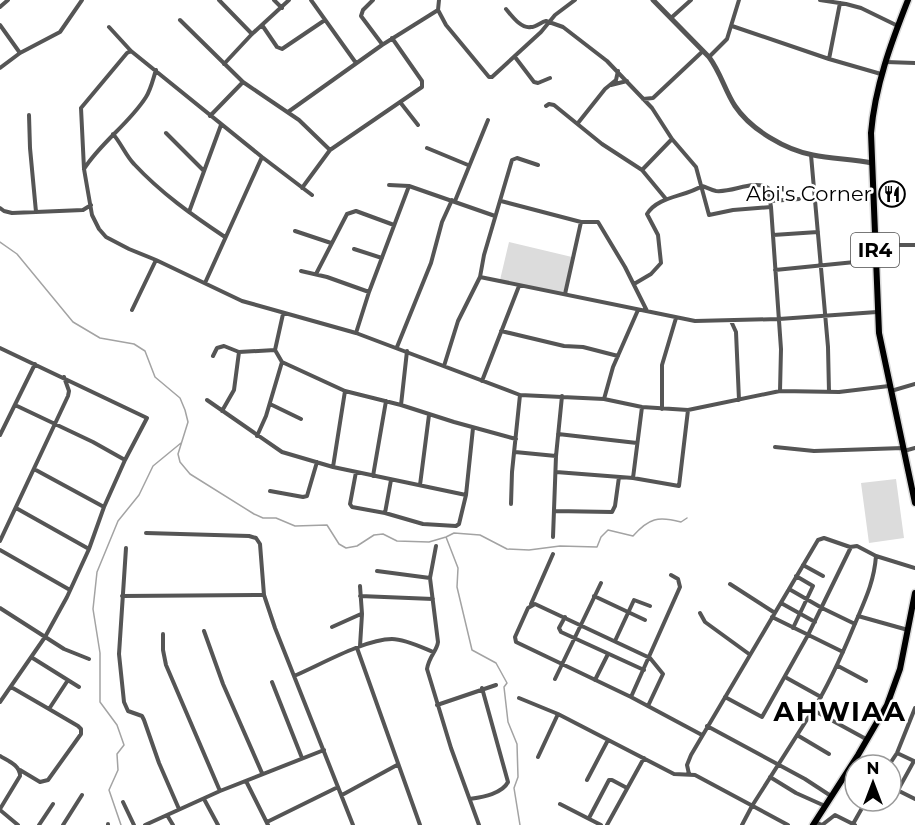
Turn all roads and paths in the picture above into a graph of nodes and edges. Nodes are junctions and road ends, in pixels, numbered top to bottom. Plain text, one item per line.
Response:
1 (8, 0) edge
2 (82, 0) edge
3 (219, 0) edge
4 (274, 0) edge
5 (289, 0) edge
6 (311, 0) edge
7 (374, 0) edge
8 (439, 0) edge
9 (575, 0) edge
10 (653, 0) edge
11 (691, 0) edge
12 (739, 0) edge
13 (820, 0) edge
14 (908, 0) edge
15 (840, 3) junction
16 (0, 7) edge
17 (282, 8) junction
18 (506, 9) dead end
19 (438, 10) junction
20 (671, 18) junction
21 (180, 20) dead end
22 (325, 20) junction
23 (550, 21) junction
24 (0, 25) edge
25 (262, 25) junction
26 (732, 26) junction
27 (898, 26) junction
28 (109, 27) dead end
29 (252, 34) junction
30 (392, 38) junction
31 (382, 45) junction
32 (131, 51) junction
33 (702, 51) junction
34 (20, 53) junction
35 (515, 57) junction
36 (709, 57) junction
37 (829, 59) junction
38 (885, 62) junction
39 (356, 63) junction
40 (915, 63) edge
41 (224, 64) junction
42 (0, 68) edge
43 (156, 70) junction
44 (618, 71) junction
45 (881, 74) junction
46 (550, 78) dead end
47 (628, 81) junction
48 (243, 82) junction
49 (611, 85) junction
50 (653, 98) junction
51 (643, 99) junction
52 (400, 102) junction
53 (546, 106) dead end
54 (652, 108) junction
55 (287, 112) junction
56 (29, 115) dead end
57 (210, 116) junction
58 (488, 120) dead end
59 (578, 123) junction
60 (221, 125) junction
61 (418, 125) dead end
62 (166, 133) dead end
63 (113, 134) junction
64 (672, 139) junction
65 (427, 148) dead end
66 (330, 150) junction
67 (812, 155) junction
68 (262, 157) junction
69 (872, 163) junction
70 (468, 165) junction
71 (538, 165) dead end
72 (84, 169) junction
73 (642, 170) junction
74 (204, 171) junction
75 (389, 184) dead end
76 (409, 186) junction
77 (702, 186) junction
78 (303, 188) junction
79 (312, 195) dead end
80 (666, 199) junction
81 (800, 199) dead end
82 (453, 200) junction
83 (501, 201) junction
84 (770, 201) junction
85 (91, 205) junction
86 (771, 207) junction
87 (0, 208) edge
88 (36, 212) junction
89 (189, 213) junction
90 (495, 216) junction
91 (581, 222) junction
92 (394, 225) junction
93 (295, 231) dead end
94 (819, 232) junction
95 (773, 235) junction
96 (225, 237) junction
97 (331, 243) junction
98 (875, 245) junction
99 (915, 245) edge
100 (354, 249) dead end
101 (382, 258) junction
102 (156, 260) junction
103 (875, 260) junction
104 (820, 265) junction
105 (775, 270) junction
106 (302, 271) dead end
107 (316, 274) junction
108 (480, 277) junction
109 (205, 283) junction
110 (634, 284) junction
111 (519, 286) junction
112 (369, 292) junction
113 (565, 294) junction
114 (132, 310) dead end
115 (639, 310) junction
116 (647, 312) junction
117 (878, 312) junction
118 (283, 314) junction
119 (825, 316) junction
120 (676, 318) junction
121 (779, 319) junction
122 (743, 320) junction
123 (731, 321) junction
124 (501, 332) junction
125 (736, 332) junction
126 (356, 333) junction
127 (397, 347) junction
128 (0, 348) edge
129 (275, 350) junction
130 (407, 351) junction
131 (239, 352) junction
132 (213, 356) dead end
133 (618, 356) junction
134 (282, 362) junction
135 (35, 364) junction
136 (444, 366) junction
137 (63, 377) junction
138 (482, 381) junction
139 (915, 384) edge
140 (890, 389) junction
141 (345, 391) junction
142 (780, 391) junction
143 (829, 392) junction
144 (520, 395) junction
145 (562, 396) junction
146 (604, 399) junction
147 (207, 400) dead end
148 (739, 400) junction
149 (386, 401) junction
150 (270, 404) junction
151 (15, 405) junction
152 (401, 405) junction
153 (642, 407) junction
154 (663, 410) junction
155 (688, 410) junction
156 (222, 411) junction
157 (429, 415) junction
158 (301, 418) dead end
159 (55, 424) junction
160 (473, 428) junction
161 (558, 434) junction
162 (0, 435) edge
163 (257, 436) junction
164 (516, 439) junction
165 (637, 443) junction
166 (776, 447) dead end
167 (915, 448) edge
168 (904, 449) junction
169 (515, 452) junction
170 (556, 456) junction
171 (125, 460) junction
172 (316, 462) junction
173 (333, 467) junction
174 (34, 469) junction
175 (356, 472) junction
176 (556, 472) junction
177 (373, 476) junction
178 (619, 477) junction
179 (633, 478) junction
180 (392, 480) junction
181 (420, 485) junction
182 (270, 490) dead end
183 (466, 495) junction
184 (915, 503) edge
185 (512, 504) dead end
186 (104, 507) junction
187 (16, 508) junction
188 (554, 511) junction
189 (385, 513) junction
190 (146, 533) dead end
191 (553, 537) dead end
192 (0, 541) edge
193 (436, 546) dead end
194 (852, 546) junction
195 (126, 548) dead end
196 (89, 549) junction
197 (0, 550) edge
198 (554, 554) dead end
199 (876, 556) junction
200 (803, 565) junction
201 (915, 568) edge
202 (377, 571) dead end
203 (671, 575) dead end
204 (796, 576) junction
205 (823, 576) dead end
206 (430, 578) junction
207 (601, 583) dead end
208 (730, 584) dead end
209 (360, 586) dead end
210 (789, 589) junction
211 (70, 590) junction
212 (915, 592) edge
213 (264, 595) junction
214 (122, 596) junction
215 (360, 596) junction
216 (594, 596) junction
217 (433, 599) junction
218 (807, 600) junction
219 (781, 603) junction
220 (531, 605) junction
221 (650, 606) dead end
222 (0, 608) edge
223 (822, 608) junction
224 (628, 612) junction
225 (700, 613) dead end
226 (800, 613) junction
227 (362, 614) junction
228 (773, 615) junction
229 (858, 616) junction
230 (565, 617) junction
231 (645, 620) dead end
232 (815, 622) junction
233 (912, 623) edge
234 (855, 624) junction
235 (582, 625) junction
236 (332, 627) dead end
237 (793, 628) junction
238 (908, 630) junction
239 (204, 631) dead end
240 (163, 634) dead end
241 (808, 635) junction
242 (45, 637) junction
243 (574, 638) junction
244 (615, 641) junction
245 (359, 647) junction
246 (433, 652) junction
247 (843, 652) junction
248 (608, 654) junction
249 (749, 654) junction
250 (32, 657) junction
251 (650, 657) junction
252 (89, 659) dead end
253 (561, 663) junction
254 (838, 666) junction
255 (644, 670) junction
256 (294, 676) junction
257 (785, 676) junction
258 (555, 679) dead end
259 (68, 680) junction
260 (595, 680) junction
261 (272, 681) dead end
262 (866, 681) dead end
263 (496, 685) dead end
264 (11, 687) junction
265 (79, 687) dead end
266 (482, 688) junction
267 (631, 697) junction
268 (725, 697) junction
269 (821, 697) junction
270 (519, 698) dead end
271 (0, 702) edge
272 (437, 705) junction
273 (648, 706) junction
274 (915, 708) edge
275 (49, 709) junction
276 (813, 710) junction
277 (558, 714) junction
278 (707, 726) junction
279 (702, 735) junction
280 (797, 735) junction
281 (608, 740) junction
282 (866, 740) junction
283 (324, 750) junction
284 (859, 753) edge
285 (897, 753) edge
286 (829, 754) dead end
287 (0, 756) edge
288 (903, 756) edge
289 (538, 757) dead end
290 (302, 758) junction
291 (644, 758) junction
292 (397, 765) junction
293 (779, 765) junction
294 (20, 770) junction
295 (262, 773) junction
296 (689, 774) junction
297 (770, 777) junction
298 (843, 779) edge
299 (587, 780) dead end
300 (246, 781) junction
301 (903, 781) edge
302 (338, 787) junction
303 (627, 788) junction
304 (220, 791) junction
305 (82, 795) dead end
306 (342, 795) junction
307 (831, 796) junction
308 (204, 799) junction
309 (470, 799) junction
310 (123, 802) dead end
311 (53, 804) dead end
312 (560, 804) dead end
313 (752, 806) junction
314 (825, 806) junction
315 (179, 809) junction
316 (0, 810) edge
317 (167, 814) junction
318 (589, 818) junction
319 (814, 823) edge
320 (267, 824) edge
321 (18, 825) edge
322 (39, 825) edge
323 (63, 825) edge
324 (134, 825) edge
325 (145, 825) edge
326 (172, 825) edge
327 (218, 825) edge
328 (354, 825) edge
329 (420, 825) edge
330 (479, 825) edge
331 (601, 825) edge
332 (608, 825) edge
333 (742, 825) edge
334 (788, 825) edge
335 (853, 825) edge

1 - 16 street
2 - 34 street
3 - 29 street
4 - 17 street
5 - 17 street
6 - 22 street
7 - 31 street
8 - 19 street
9 - 23 street
10 - 20 street
11 - 20 street
12 - 26 street
13 - 15 street
14 - 27 main road, IR4
15 - 27 street
15 - 37 street
17 - 25 street
18 - 23 street
19 - 30 street
19 - 35 street
20 - 33 street
21 - 41 street
22 - 25 street
22 - 39 street
23 - 35 street
23 - 44 street
24 - 34 street
25 - 29 street
26 - 36 street
26 - 37 street
27 - 38 main road, IR4
28 - 32 street
29 - 41 street
30 - 31 street
30 - 52 street
31 - 39 street
32 - 43 street
32 - 72 street
33 - 36 street
33 - 50 street
34 - 42 street
35 - 46 street
36 - 67 street
37 - 45 street
38 - 40 street
38 - 45 main road, IR4
39 - 55 street
41 - 48 street
43 - 57 street
43 - 63 street
44 - 47 street
44 - 49 street
45 - 69 main road, IR4
47 - 49 street
47 - 51 street
48 - 55 street
48 - 57 street
49 - 59 street
50 - 51 street
50 - 54 street
51 - 54 street
52 - 61 street
52 - 66 street
53 - 59 street
54 - 64 street
55 - 66 street
56 - 88 street
57 - 60 street
58 - 70 street
59 - 73 street
60 - 68 street
60 - 74 street
62 - 74 street
63 - 72 street
63 - 89 street
64 - 73 street
64 - 77 street
65 - 70 street
66 - 78 street
67 - 69 street
67 - 94 street
68 - 78 street
68 - 96 street
69 - 98 main road, IR4
70 - 82 street
71 - 83 street
72 - 85 street
73 - 80 street
74 - 89 street
75 - 76 street
76 - 82 street
76 - 92 street
77 - 80 street
77 - 84 street
77 - 86 street
78 - 79 street
80 - 110 street
81 - 84 street
82 - 90 street
82 - 127 street
83 - 90 street
83 - 91 street
84 - 86 street
85 - 88 street
85 - 102 street
86 - 95 street
87 - 88 street
89 - 96 street
90 - 108 street
91 - 110 street
91 - 113 street
92 - 97 street
92 - 101 street
93 - 97 street
94 - 95 street
94 - 104 street
95 - 105 street
96 - 109 street
97 - 107 street
98 - 99 street
98 - 103 main road, IR4
100 - 101 street
101 - 112 street
102 - 109 street
102 - 114 street
103 - 104 street
103 - 117 main road, IR4
104 - 105 street
104 - 119 street
105 - 121 street
106 - 107 street
107 - 112 street
108 - 111 street
108 - 136 street
109 - 118 street
110 - 116 street
111 - 113 street
111 - 124 street
112 - 126 street
113 - 115 street
115 - 116 street
115 - 133 street
116 - 120 street
117 - 119 street
117 - 140 main road, IR4
118 - 126 street
118 - 129 street
119 - 121 street
119 - 143 street
120 - 123 street
120 - 154 street
121 - 122 street
121 - 142 street
122 - 123 street
122 - 125 street
123 - 125 street
124 - 133 street
124 - 138 street
125 - 148 street
126 - 127 street
127 - 130 street
128 - 135 street
129 - 131 street
129 - 134 street
130 - 136 street
130 - 152 street
131 - 132 street
131 - 156 street
133 - 146 street
134 - 141 street
134 - 150 street
135 - 137 street
135 - 151 street
136 - 138 street
137 - 159 street
137 - 171 street
138 - 144 street
139 - 140 street
140 - 143 street
140 - 168 main road, IR4
141 - 149 street
141 - 173 street
142 - 143 street
142 - 148 street
144 - 145 street
144 - 164 street
145 - 146 street
145 - 161 street
146 - 153 street
147 - 156 street
148 - 155 street
149 - 152 street
149 - 177 street
150 - 158 street
150 - 163 street
151 - 159 street
151 - 162 street
152 - 157 street
153 - 154 street
153 - 165 street
154 - 155 street
155 - 179 street
156 - 163 street
157 - 160 street
157 - 181 street
159 - 171 street
159 - 174 street
160 - 164 street
160 - 183 street
161 - 165 street
161 - 170 street
163 - 172 street
164 - 169 street
165 - 179 street
166 - 168 street
167 - 168 street
168 - 184 main road, IR4
169 - 170 street
169 - 185 street
170 - 176 street
171 - 186 street
172 - 173 street
172 - 182 street
173 - 175 street
174 - 186 street
174 - 187 street
175 - 177 street
175 - 189 street
176 - 178 street
176 - 188 street
177 - 180 street
178 - 179 street
178 - 188 street
180 - 181 street
180 - 189 street
181 - 183 street
183 - 189 street
186 - 196 street
187 - 192 street
187 - 196 street
188 - 191 street
190 - 213 street
193 - 206 street
194 - 199 street
194 - 200 street
194 - 223 street
195 - 214 street
196 - 211 street
197 - 211 street
198 - 220 street
199 - 201 street
199 - 229 street
200 - 204 street
200 - 205 street
202 - 206 street
203 - 251 street
204 - 210 street
204 - 218 street
206 - 217 street
207 - 216 street
208 - 228 street
209 - 215 street
210 - 218 street
210 - 219 street
211 - 242 street
212 - 233 main road
213 - 214 street
213 - 256 street
214 - 315 street
215 - 217 street
215 - 227 street
216 - 224 street
216 - 235 street
217 - 246 street
218 - 223 street
218 - 226 street
219 - 226 street
219 - 228 street
220 - 230 street
220 - 253 street
221 - 224 street
222 - 242 street
223 - 232 street
223 - 234 street
224 - 231 street
224 - 244 street
225 - 249 street
226 - 232 street
226 - 237 street
227 - 236 street
227 - 245 street
228 - 237 street
228 - 249 street
229 - 234 street
229 - 238 street
230 - 235 street
230 - 243 street
232 - 241 street
233 - 238 main road
234 - 247 street
235 - 243 street
235 - 244 street
237 - 241 street
238 - 282 main road
239 - 295 street
240 - 304 street
241 - 247 street
241 - 257 street
242 - 250 street
242 - 252 street
243 - 248 street
243 - 253 street
244 - 251 street
245 - 246 street
245 - 256 street
245 - 292 street
246 - 272 street
247 - 254 street
248 - 255 street
248 - 260 street
249 - 268 street
250 - 259 street
250 - 264 street
251 - 255 street
251 - 273 street
253 - 258 street
253 - 260 street
254 - 262 street
254 - 269 street
255 - 267 street
256 - 283 street
257 - 268 street
257 - 269 street
259 - 265 street
259 - 275 street
260 - 267 street
261 - 290 street
263 - 266 street
264 - 271 street
264 - 275 street
266 - 272 street
266 - 309 street
267 - 273 street
268 - 278 street
269 - 276 street
270 - 277 street
272 - 309 street
273 - 279 street
274 - 285 street
275 - 294 street
276 - 280 street
276 - 282 street
277 - 281 street
277 - 289 street
278 - 279 street
278 - 293 street
279 - 296 street
280 - 286 street
280 - 293 street
281 - 291 street
281 - 299 street
282 - 284 main road
283 - 290 street
283 - 302 street
287 - 294 street
288 - 301 street
290 - 295 street
291 - 296 street
291 - 303 street
292 - 306 street
292 - 329 street
293 - 297 street
293 - 307 street
294 - 316 street
295 - 300 street
296 - 313 street
297 - 313 street
297 - 314 street
298 - 307 main road
300 - 304 street
300 - 320 street
302 - 306 street
302 - 320 street
303 - 318 street
303 - 332 street
304 - 308 street
305 - 323 street
306 - 328 street
307 - 314 main road
308 - 315 street
308 - 327 street
309 - 330 street
310 - 324 street
311 - 322 street
312 - 318 street
313 - 333 street
313 - 334 street
314 - 319 main road
315 - 317 street
316 - 321 street
317 - 325 street
317 - 326 street
318 - 331 street
319 - 335 street

